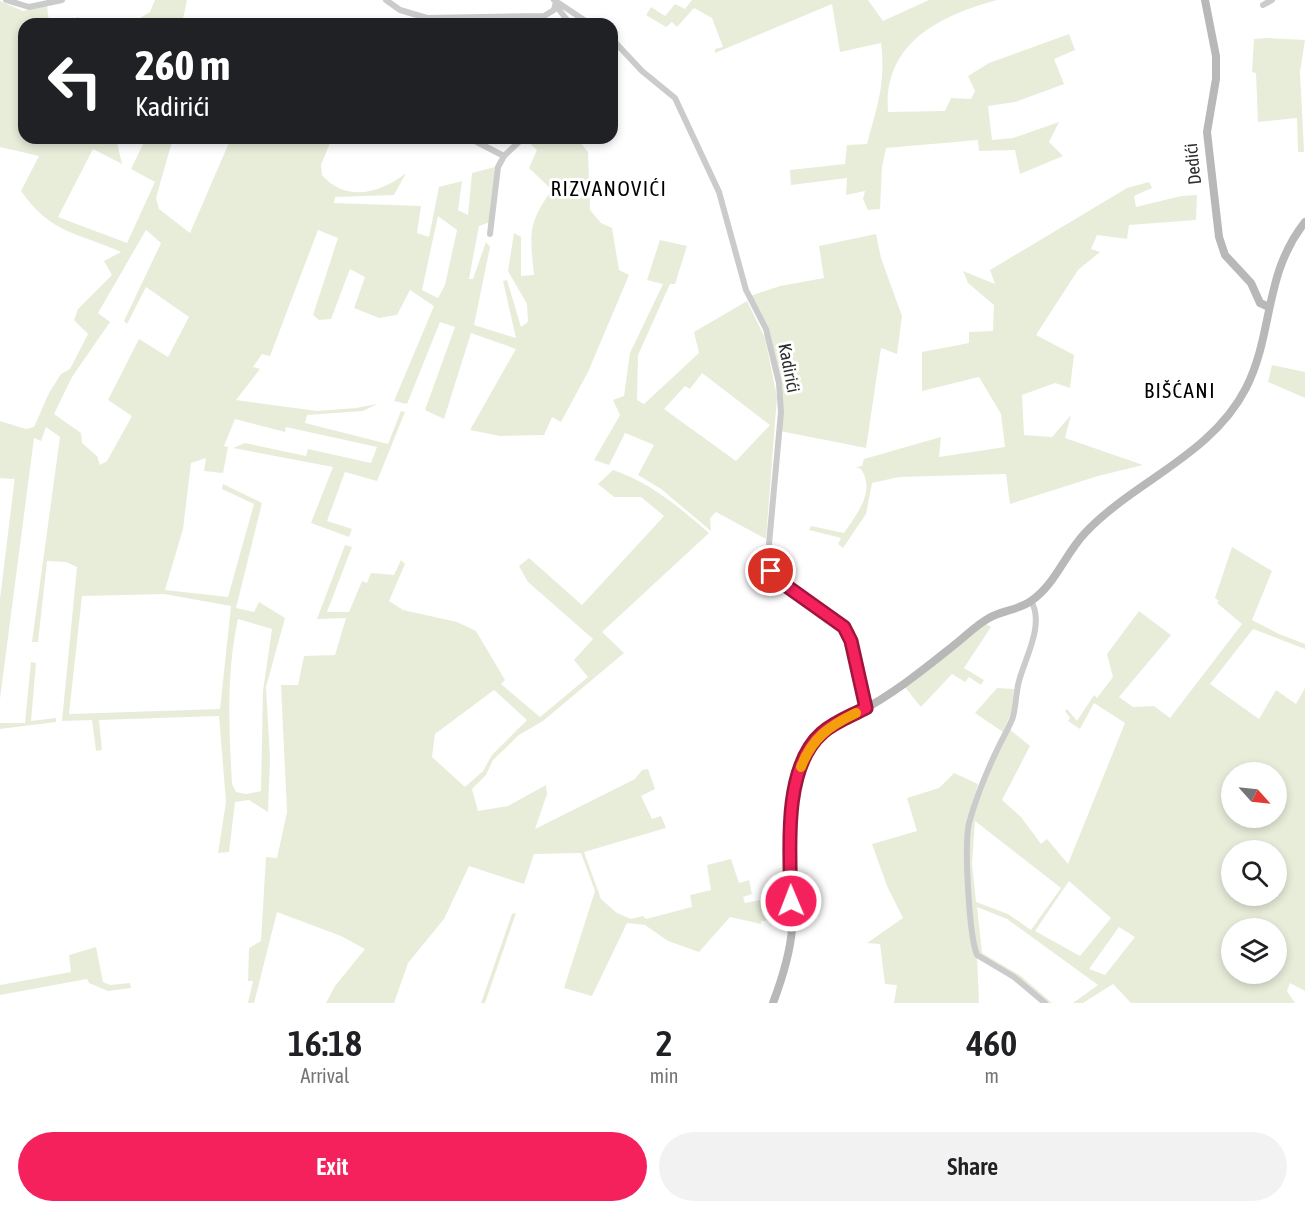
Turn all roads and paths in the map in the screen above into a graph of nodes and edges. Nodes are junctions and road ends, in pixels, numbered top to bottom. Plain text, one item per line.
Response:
1 (6, 0) edge
2 (62, 0) edge
3 (386, 0) edge
4 (1205, 0) edge
5 (1272, 0) edge
6 (555, 3) edge
7 (1263, 5) dead end
8 (438, 18) edge
9 (498, 18) edge
10 (565, 18) edge
11 (580, 18) edge
12 (618, 45) edge
13 (481, 144) edge
14 (517, 144) edge
15 (504, 156) junction
16 (1305, 222) edge
17 (490, 234) dead end
18 (1269, 307) junction
19 (1031, 602) junction
20 (866, 708) junction
21 (773, 1003) edge
22 (1045, 1003) edge

1 - 2 street
3 - 8 street
4 - 18 street, Dedići
5 - 7 street
6 - 9 street
6 - 10 street
6 - 11 street
12 - 20 street, Kadirići
13 - 15 street
14 - 15 street
15 - 17 street
16 - 18 street
18 - 19 street
19 - 20 street
19 - 22 street
20 - 21 street

